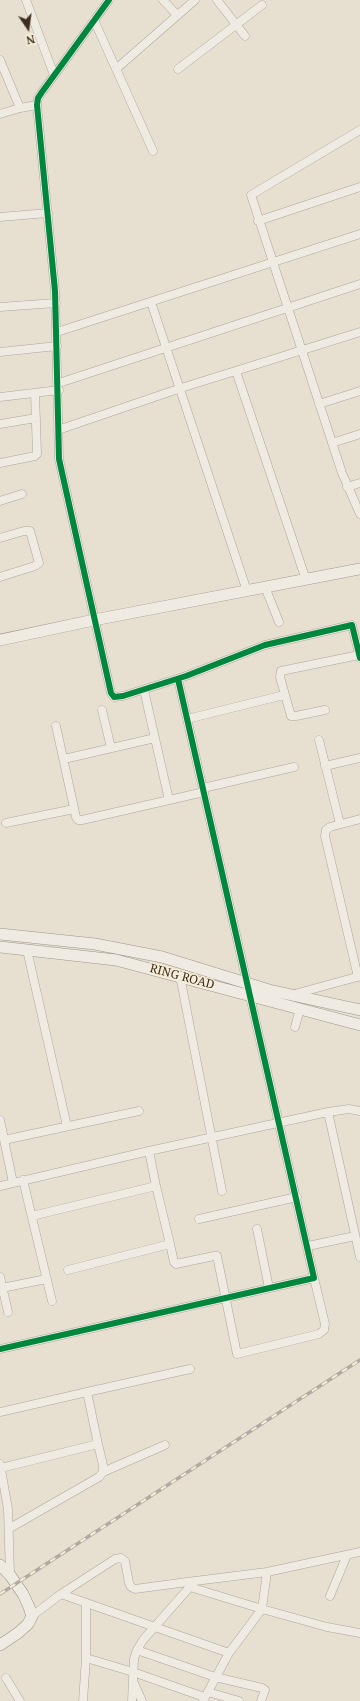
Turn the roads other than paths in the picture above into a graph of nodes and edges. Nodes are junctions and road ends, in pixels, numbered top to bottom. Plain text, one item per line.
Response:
1 (26, 0) edge
2 (108, 0) edge
3 (163, 0) edge
4 (194, 0) edge
5 (217, 0) edge
6 (262, 5) dead end
7 (177, 16) junction
8 (94, 20) junction
9 (236, 25) junction
10 (245, 36) dead end
11 (0, 60) edge
12 (116, 69) junction
13 (178, 69) dead end
14 (54, 75) junction
15 (37, 105) junction
16 (20, 108) junction
17 (0, 114) edge
18 (360, 130) edge
19 (153, 151) dead end
20 (360, 187) edge
21 (48, 213) junction
22 (0, 217) edge
23 (258, 221) junction
24 (360, 234) edge
25 (272, 262) junction
26 (360, 284) edge
27 (56, 302) junction
28 (151, 302) junction
29 (0, 307) edge
30 (287, 307) junction
31 (57, 332) junction
32 (360, 332) edge
33 (57, 346) junction
34 (167, 347) junction
35 (302, 351) junction
36 (0, 352) edge
37 (236, 371) junction
38 (59, 386) junction
39 (181, 388) junction
40 (360, 391) edge
41 (35, 393) junction
42 (0, 397) edge
43 (319, 404) junction
44 (36, 418) junction
45 (0, 424) edge
46 (58, 430) junction
47 (360, 434) edge
48 (332, 443) junction
49 (0, 463) edge
50 (360, 483) edge
51 (347, 487) junction
52 (22, 494) dead end
53 (0, 500) edge
54 (360, 514) edge
55 (0, 538) edge
56 (360, 569) edge
57 (0, 577) edge
58 (306, 580) junction
59 (265, 588) junction
60 (247, 591) junction
61 (94, 620) junction
62 (279, 622) dead end
63 (356, 624) edge
64 (0, 640) edge
65 (360, 656) edge
66 (178, 678) junction
67 (144, 690) junction
68 (284, 695) junction
69 (102, 710) dead end
70 (325, 710) dead end
71 (187, 719) junction
72 (56, 726) dead end
73 (155, 738) junction
74 (319, 740) dead end
75 (111, 748) junction
76 (360, 758) edge
77 (64, 759) junction
78 (325, 766) junction
79 (294, 767) dead end
80 (203, 790) junction
81 (170, 800) junction
82 (74, 808) junction
83 (360, 819) edge
84 (6, 823) dead end
85 (340, 824) junction
86 (0, 934) edge
87 (0, 947) edge
88 (27, 950) junction
89 (180, 976) junction
90 (359, 977) edge
91 (248, 984) junction
92 (291, 995) junction
93 (250, 996) junction
94 (300, 1009) junction
95 (360, 1010) edge
96 (360, 1025) edge
97 (295, 1027) dead end
98 (139, 1111) dead end
99 (360, 1111) edge
100 (328, 1112) junction
101 (0, 1120) edge
102 (279, 1123) junction
103 (67, 1126) junction
104 (211, 1137) junction
105 (4, 1140) junction
106 (149, 1151) junction
107 (23, 1180) junction
108 (13, 1183) junction
109 (0, 1186) edge
110 (156, 1186) junction
111 (222, 1191) dead end
112 (297, 1197) junction
113 (32, 1216) junction
114 (199, 1220) dead end
115 (257, 1229) dead end
116 (355, 1236) junction
117 (170, 1244) junction
118 (308, 1246) junction
119 (360, 1257) edge
120 (68, 1270) dead end
121 (0, 1277) edge
122 (314, 1278) junction
123 (46, 1279) junction
124 (2, 1288) junction
125 (269, 1288) junction
126 (227, 1297) junction
127 (52, 1301) dead end
128 (8, 1312) dead end
129 (0, 1349) edge
130 (190, 1369) dead end
131 (87, 1392) junction
132 (0, 1412) edge
133 (98, 1444) junction
134 (166, 1445) dead end
135 (1, 1466) edge
136 (103, 1472) junction
137 (3, 1498) edge
138 (10, 1528) junction
139 (360, 1552) edge
140 (346, 1555) junction
141 (0, 1565) edge
142 (267, 1572) junction
143 (10, 1575) junction
144 (193, 1584) junction
145 (61, 1594) junction
146 (330, 1596) dead end
147 (86, 1603) junction
148 (262, 1610) junction
149 (32, 1616) junction
150 (156, 1627) junction
151 (360, 1633) edge
152 (0, 1645) edge
153 (137, 1650) junction
154 (229, 1653) junction
155 (86, 1658) junction
156 (133, 1676) junction
157 (215, 1676) junction
158 (6, 1678) dead end
159 (205, 1697) edge
160 (20, 1701) edge
161 (83, 1701) edge
162 (132, 1701) edge
163 (142, 1701) edge
164 (239, 1701) edge
165 (261, 1701) edge

1 - 14 street
2 - 8 street
3 - 7 street
4 - 7 street
5 - 9 street
6 - 9 street
7 - 12 street
8 - 12 street
8 - 14 street
9 - 10 street
9 - 13 street
11 - 16 street
12 - 19 street
14 - 15 street
15 - 16 street
15 - 21 street
16 - 17 street
18 - 23 street
20 - 23 street
21 - 22 street
21 - 27 street
23 - 25 street
24 - 25 street
25 - 28 street
25 - 30 street
26 - 30 street
27 - 29 street
27 - 31 street
28 - 31 street
28 - 34 street
30 - 34 street
30 - 35 street
31 - 33 street
32 - 35 street
33 - 36 street
33 - 38 street
34 - 38 street
34 - 39 street
35 - 37 street
35 - 43 street
37 - 39 street
37 - 58 street
38 - 41 street
38 - 46 street
39 - 46 street
39 - 60 street
40 - 43 street
41 - 42 street
41 - 44 street
43 - 48 street
44 - 45 street
44 - 49 street
46 - 61 street
47 - 48 street
48 - 51 street
50 - 51 street
51 - 54 street
52 - 53 street
55 - 57 street
56 - 58 street
58 - 59 street
59 - 60 street
59 - 62 street
60 - 61 street
61 - 64 street
61 - 67 street
63 - 65 street
63 - 66 street
65 - 68 street
66 - 67 street
66 - 71 street
67 - 73 street
68 - 70 street
68 - 71 street
69 - 75 street
71 - 80 street
72 - 77 street
73 - 75 street
73 - 81 street
74 - 78 street
75 - 77 street
76 - 78 street
77 - 82 street
78 - 85 street
79 - 80 street
80 - 81 street
80 - 91 street
81 - 82 street
82 - 84 street
83 - 85 street
85 - 90 street
86 - 91 street, RING ROAD
87 - 88 street, RING ROAD
88 - 89 street, RING ROAD
88 - 103 street
89 - 93 street, RING ROAD
89 - 104 street
90 - 92 street
91 - 92 street, RING ROAD
91 - 93 street
92 - 95 street, RING ROAD
93 - 94 street, RING ROAD
93 - 102 street
94 - 96 street, RING ROAD
94 - 97 street
98 - 103 street
99 - 100 street
100 - 102 street
100 - 116 street
101 - 105 street
102 - 104 street
102 - 112 street
103 - 105 street
104 - 106 street
104 - 111 street
105 - 108 street
106 - 107 street
106 - 110 street
107 - 108 street
107 - 113 street
108 - 109 street
110 - 113 street
110 - 117 street
112 - 114 street
112 - 118 street
113 - 123 street
115 - 125 street
116 - 118 street
116 - 119 street
117 - 120 street
117 - 126 street
118 - 122 street
121 - 124 street
122 - 125 street
122 - 126 street
123 - 124 street
123 - 127 street
124 - 128 street
125 - 126 street
126 - 129 street
130 - 131 street
131 - 132 street
131 - 133 street
133 - 135 street
133 - 136 street
134 - 136 street
135 - 137 street
136 - 138 street
137 - 138 street
138 - 143 street
139 - 140 street
140 - 142 street
140 - 146 street
141 - 143 street
142 - 144 street
142 - 148 street
143 - 149 street
144 - 145 street
144 - 148 street
144 - 150 street
145 - 147 street
145 - 149 street
147 - 150 street
147 - 155 street
148 - 151 street
148 - 154 street
149 - 152 street
150 - 153 street
150 - 154 street
153 - 156 street
153 - 157 street
154 - 157 street
155 - 156 street
155 - 161 street
156 - 159 street
156 - 162 street
156 - 163 street
157 - 159 street
157 - 165 street
158 - 160 street
159 - 164 street

